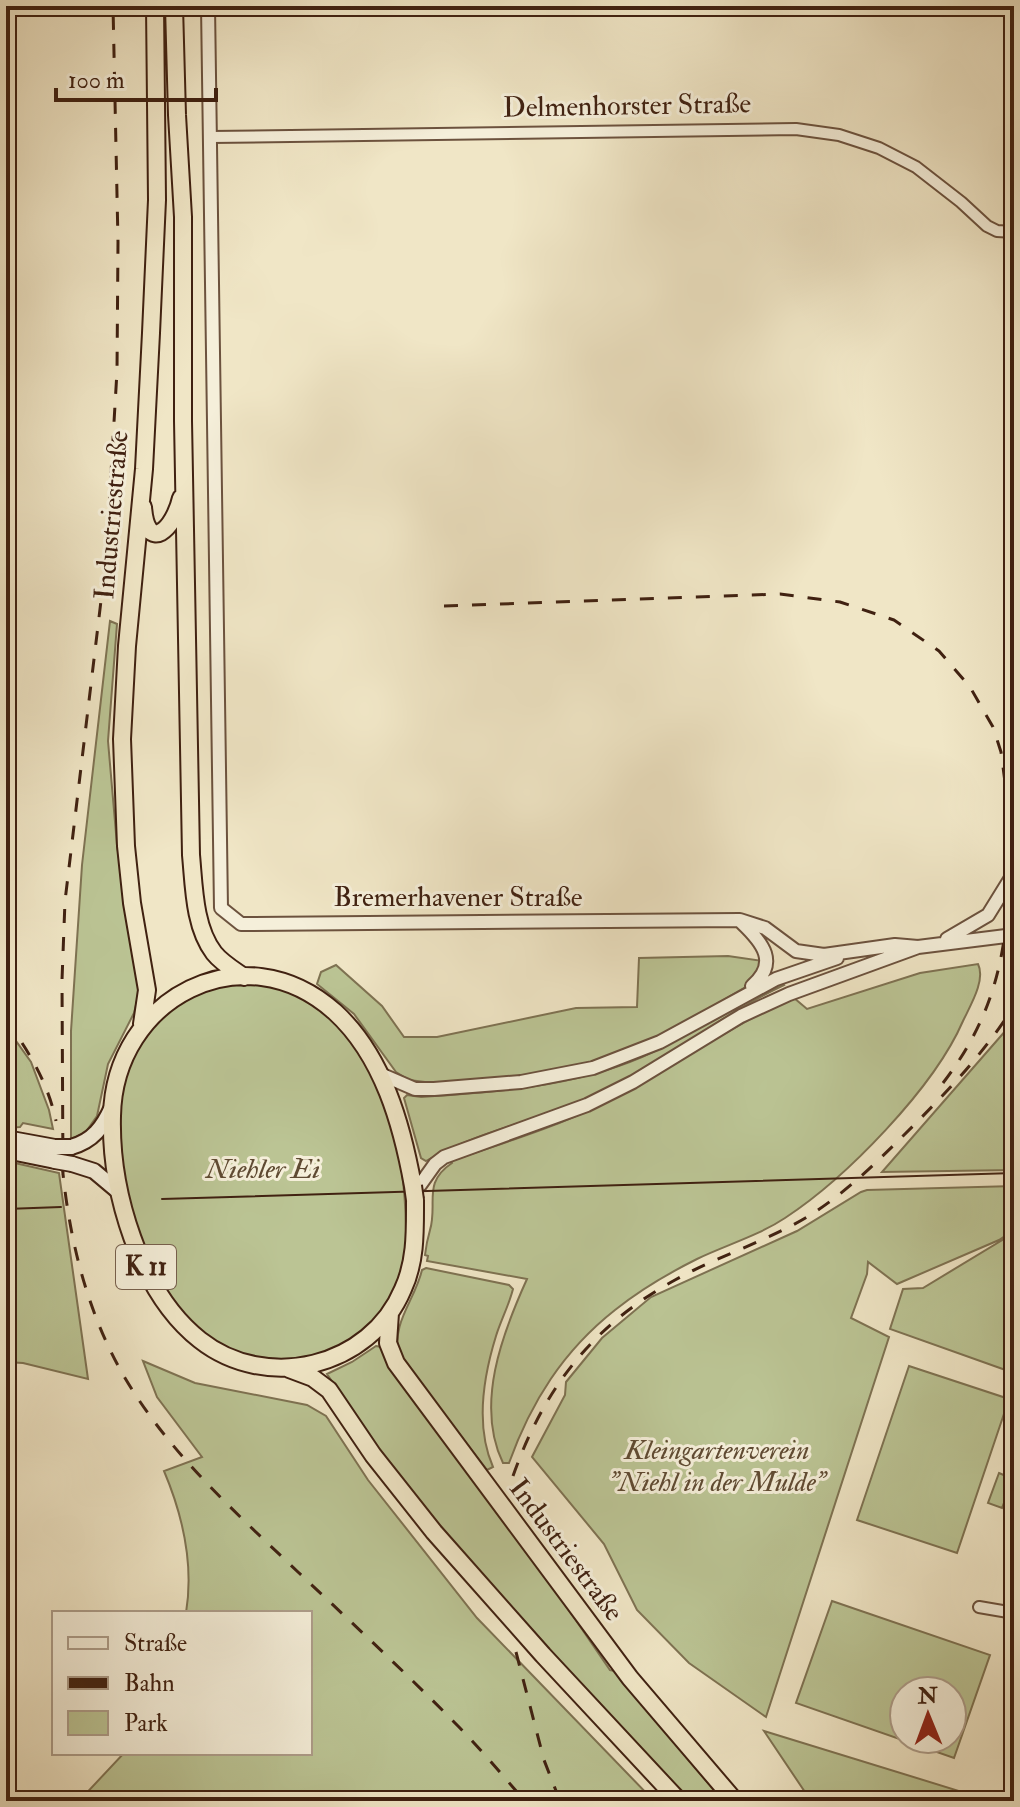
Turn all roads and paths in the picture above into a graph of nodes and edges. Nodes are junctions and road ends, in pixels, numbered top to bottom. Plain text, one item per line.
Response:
1 (155, 6) edge
2 (174, 6) edge
3 (208, 6) edge
4 (211, 137) junction
5 (1014, 232) edge
6 (144, 469) junction
7 (185, 477) junction
8 (1014, 873) edge
9 (740, 920) junction
10 (1014, 935) edge
11 (925, 947) junction
12 (796, 951) junction
13 (850, 953) junction
14 (803, 969) junction
15 (244, 977) junction
16 (789, 994) junction
17 (738, 998) junction
18 (138, 1031) junction
19 (378, 1073) junction
20 (112, 1106) junction
21 (6, 1138) edge
22 (6, 1151) edge
23 (55, 1154) junction
24 (416, 1191) junction
25 (119, 1192) junction
26 (390, 1313) junction
27 (273, 1368) junction
28 (979, 1607) dead end
29 (1014, 1613) edge
30 (679, 1801) edge
31 (735, 1801) edge

1 - 6 highway, Industriestraße
2 - 7 highway
3 - 4 street
4 - 5 street, Delmenhorster Straße
4 - 9 street, Bremerhavener Straße
6 - 7 highway
6 - 18 highway, Industriestraße
7 - 15 highway
8 - 11 street
9 - 12 street, Bremerhavener Straße
9 - 17 street
10 - 11 street
11 - 13 street
11 - 16 street
12 - 13 street
12 - 14 street
13 - 14 street
14 - 16 street
14 - 17 street
15 - 18 highway, K 11
15 - 19 highway, K 11
16 - 24 street
17 - 19 street
18 - 20 highway, K 11
19 - 24 highway, K 11
20 - 23 main road, K 11, bridge
20 - 25 highway, K 11
21 - 23 main road, K 11
22 - 23 main road, K 11
23 - 25 main road, K 11, bridge
24 - 26 highway, K 11
25 - 27 highway, K 11
26 - 27 highway, K 11
26 - 31 highway, Industriestraße
27 - 30 highway
28 - 29 street

